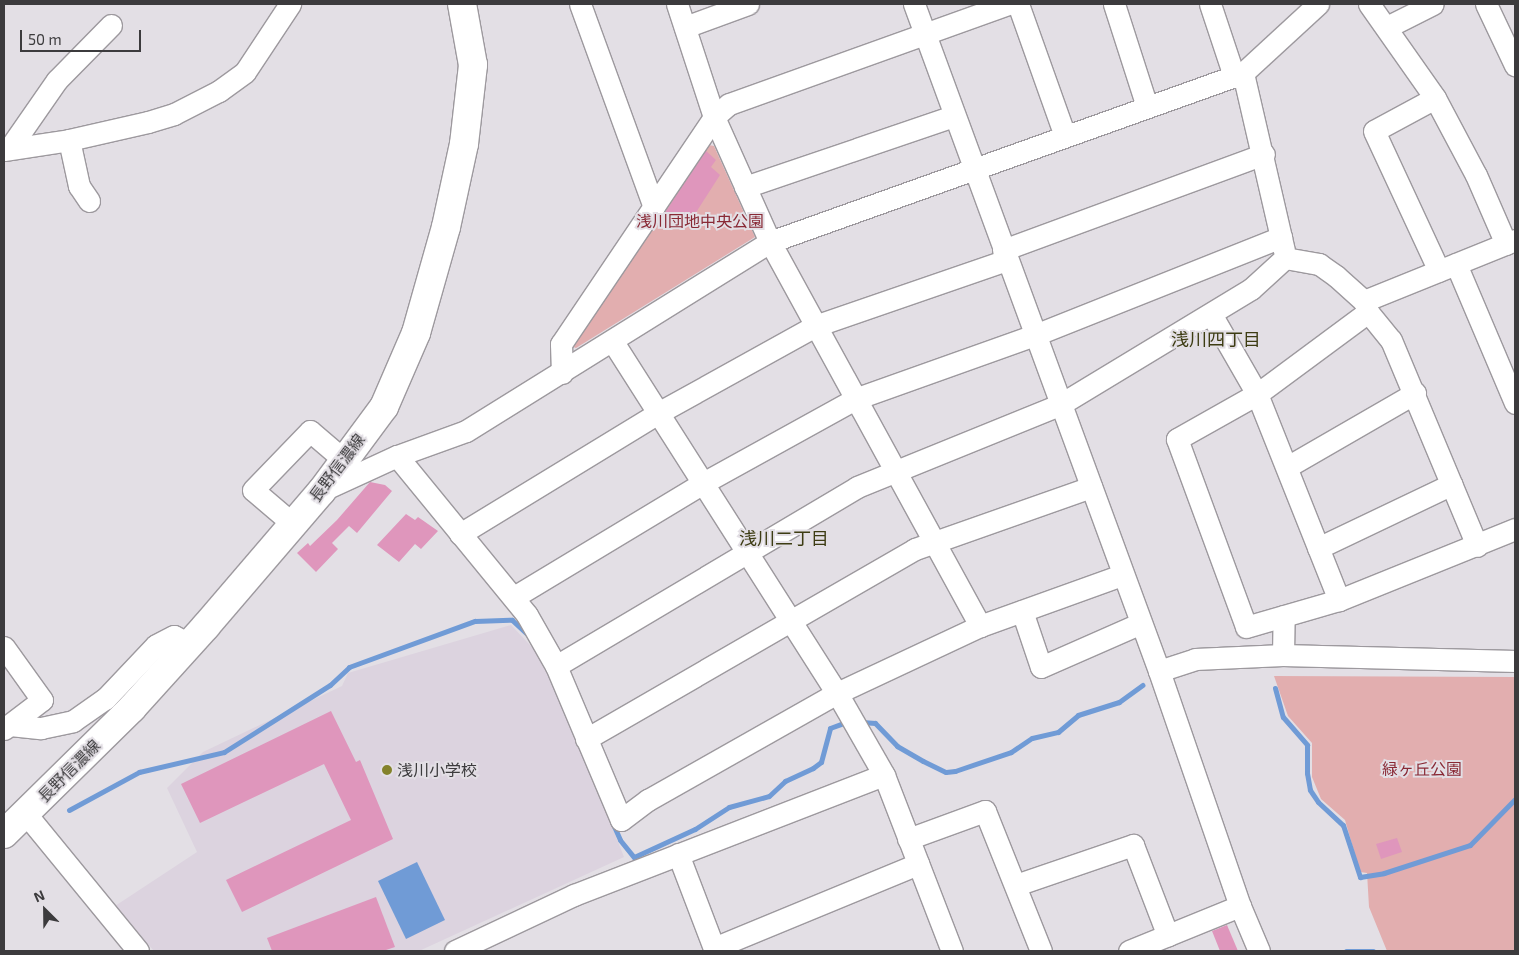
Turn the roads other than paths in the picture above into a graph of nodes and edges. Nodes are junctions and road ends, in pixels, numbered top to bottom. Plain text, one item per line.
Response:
1 (290, 4) edge
2 (462, 4) edge
3 (580, 4) edge
4 (677, 4) edge
5 (748, 4) edge
6 (914, 4) edge
7 (1008, 4) edge
8 (1018, 4) edge
9 (1114, 4) edge
10 (1210, 4) edge
11 (1369, 4) edge
12 (1434, 4) edge
13 (1486, 4) edge
14 (1313, 6) edge
15 (111, 25) dead end
16 (685, 27) junction
17 (1387, 27) junction
18 (924, 34) junction
19 (1515, 65) edge
20 (1239, 74) junction
21 (1435, 98) junction
22 (1148, 107) junction
23 (954, 116) junction
24 (714, 117) junction
25 (1065, 136) junction
26 (69, 140) junction
27 (6, 149) edge
28 (1264, 154) junction
29 (973, 169) junction
30 (745, 186) junction
31 (89, 201) dead end
32 (654, 207) junction
33 (770, 242) junction
34 (1511, 242) edge
35 (1283, 248) junction
36 (1005, 255) junction
37 (1448, 268) junction
38 (1366, 307) junction
39 (1211, 314) junction
40 (815, 326) junction
41 (1035, 335) junction
42 (613, 342) junction
43 (562, 373) junction
44 (1258, 394) junction
45 (1415, 394) junction
46 (855, 399) junction
47 (1515, 403) edge
48 (1061, 404) junction
49 (658, 413) junction
50 (397, 456) junction
51 (344, 460) junction
52 (1287, 467) junction
53 (894, 470) junction
54 (703, 484) junction
55 (1452, 484) junction
56 (1091, 487) junction
57 (320, 492) junction
58 (293, 524) junction
59 (1515, 529) edge
60 (460, 534) junction
61 (934, 543) junction
62 (1477, 546) junction
63 (1318, 548) junction
64 (746, 550) junction
65 (1122, 575) junction
66 (514, 597) junction
67 (1339, 600) junction
68 (1022, 611) junction
69 (1284, 616) junction
70 (790, 619) junction
71 (1140, 623) junction
72 (980, 626) junction
73 (189, 644) junction
74 (4, 647) edge
75 (1283, 655) junction
76 (1515, 661) edge
77 (556, 666) junction
78 (1159, 671) junction
79 (837, 693) junction
80 (7, 727) edge
81 (586, 739) junction
82 (884, 775) junction
83 (26, 814) junction
84 (4, 834) edge
85 (908, 839) junction
86 (678, 854) junction
87 (918, 864) junction
88 (1016, 885) junction
89 (1240, 906) junction
90 (1168, 936) junction
91 (714, 950) edge
92 (138, 951) edge
93 (455, 951) edge
94 (952, 951) edge
95 (1040, 951) edge
96 (1129, 951) edge
97 (1259, 951) edge

1 - 26 street
2 - 51 main road, 長野信濃線
3 - 32 street
4 - 16 street
5 - 16 street
6 - 18 street
7 - 18 street
8 - 25 street
9 - 22 street
10 - 20 street
11 - 17 street
12 - 17 street
13 - 19 street
14 - 20 street
15 - 27 street
16 - 24 street
17 - 21 street
18 - 23 street
18 - 24 street
20 - 22 street
20 - 28 street
21 - 34 street
21 - 37 street
22 - 25 street
23 - 29 street
23 - 30 street
24 - 30 street
24 - 32 street
25 - 29 street
26 - 27 street
26 - 31 street
28 - 35 street
28 - 36 street
29 - 33 street
29 - 36 street
30 - 33 street
32 - 43 street
33 - 40 street
33 - 42 street
34 - 37 street
35 - 38 street
35 - 39 street
35 - 41 street
36 - 40 street
36 - 41 street
37 - 38 street
37 - 47 street
38 - 44 street
38 - 45 street
39 - 44 street
39 - 48 street
40 - 46 street
40 - 49 street
41 - 46 street
41 - 48 street
42 - 43 street
42 - 49 street
43 - 50 street
44 - 52 street
44 - 69 street
45 - 52 street
45 - 55 street
46 - 53 street
46 - 54 street
48 - 53 street
48 - 56 street
49 - 54 street
49 - 60 street
50 - 57 street
50 - 60 street
51 - 57 main road, 長野信濃線
51 - 58 street
52 - 63 street
53 - 61 street
53 - 64 street
54 - 64 street
54 - 66 street
55 - 62 street
55 - 63 street
56 - 61 street
56 - 65 street
57 - 58 main road, 長野信濃線
58 - 73 main road, 長野信濃線
59 - 62 street
60 - 66 street
61 - 70 street
61 - 72 street
62 - 67 street
63 - 67 street
64 - 70 street
64 - 77 street
65 - 68 street
65 - 71 street
66 - 77 street
67 - 69 street
68 - 71 street
68 - 72 street
69 - 75 street
70 - 79 street
70 - 81 street
71 - 78 street
72 - 79 street
73 - 80 street
73 - 83 main road, 長野信濃線
74 - 80 street
75 - 76 street
75 - 78 street
77 - 81 street
78 - 89 street
79 - 81 street
79 - 82 street
82 - 85 street
82 - 86 street
83 - 84 main road, 長野信濃線
83 - 92 street
85 - 87 street
85 - 88 street
86 - 91 street
86 - 93 street
87 - 91 street
87 - 94 street
88 - 90 street
88 - 95 street
89 - 90 street
89 - 97 street
90 - 96 street

